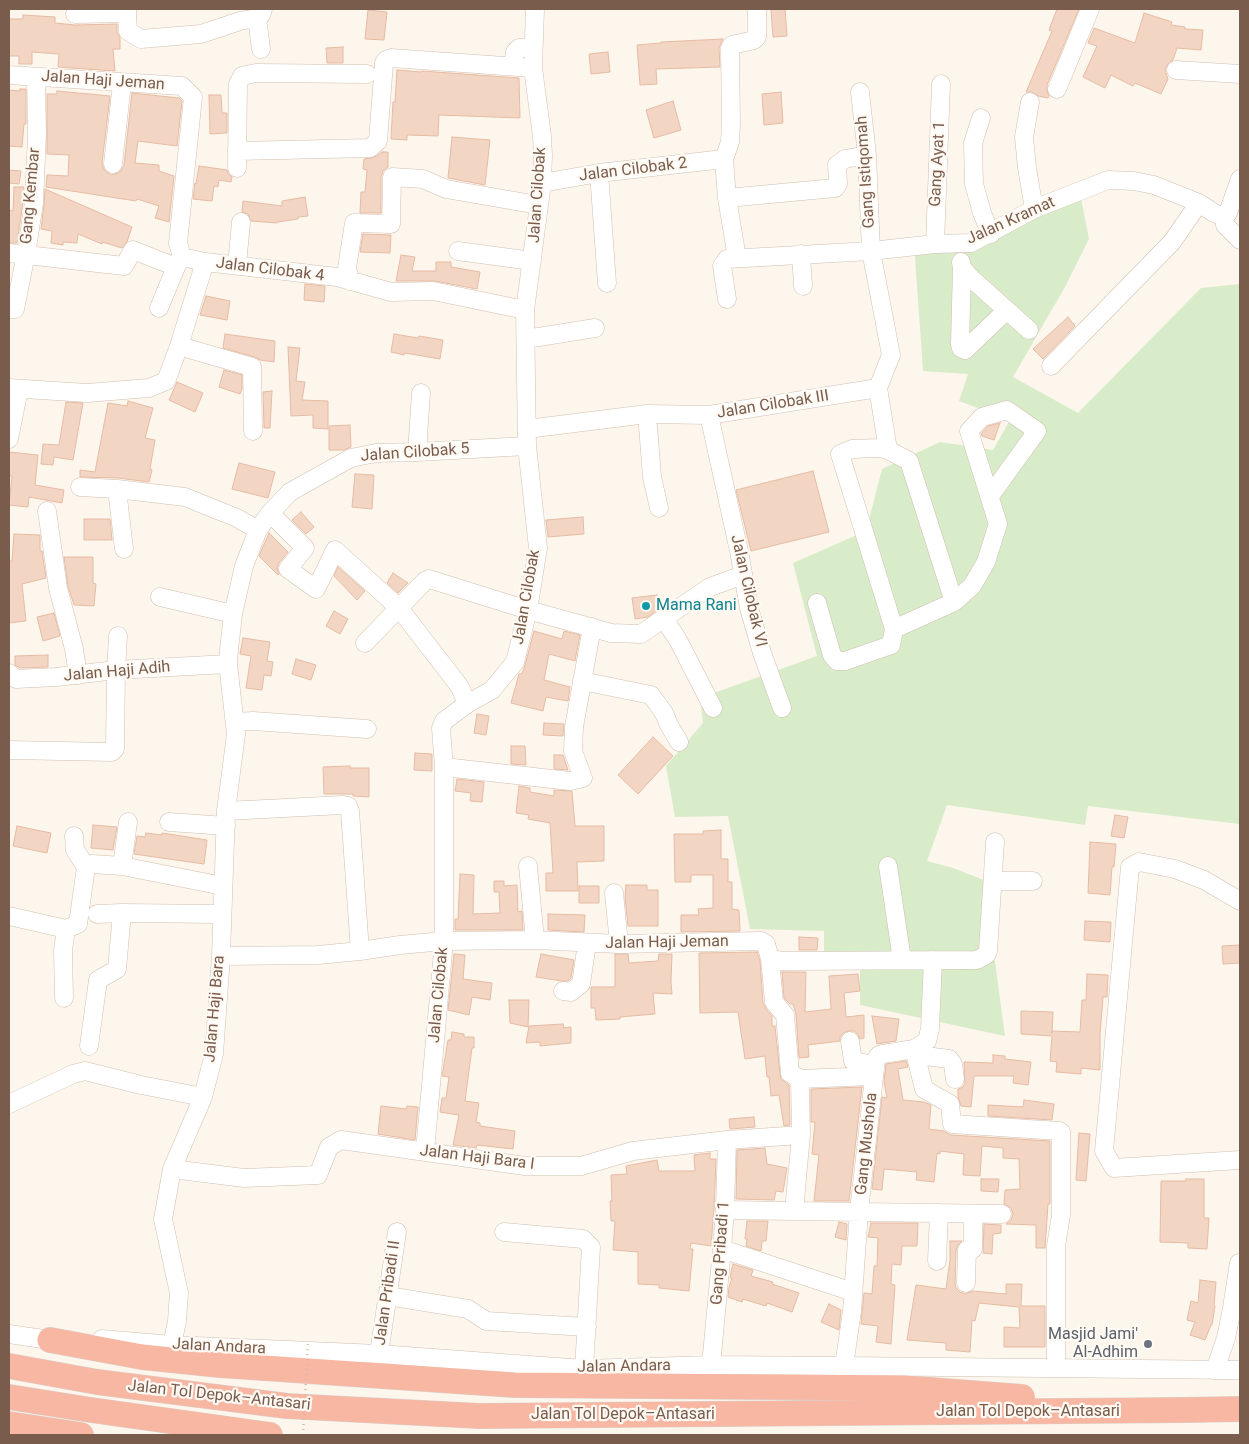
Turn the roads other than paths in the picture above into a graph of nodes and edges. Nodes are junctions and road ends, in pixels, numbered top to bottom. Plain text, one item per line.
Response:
1 (535, 9) edge
2 (757, 9) edge
3 (1090, 9) edge
4 (127, 11) edge
5 (75, 14) dead end
6 (260, 14) edge
7 (534, 47) junction
8 (261, 49) dead end
9 (512, 66) junction
10 (533, 68) junction
11 (1176, 70) dead end
12 (1240, 74) edge
13 (9, 75) edge
14 (36, 77) junction
15 (375, 78) junction
16 (122, 84) junction
17 (941, 84) dead end
18 (1057, 89) dead end
19 (860, 92) dead end
20 (1030, 102) dead end
21 (981, 118) dead end
22 (867, 155) junction
23 (724, 159) junction
24 (113, 164) dead end
25 (599, 173) junction
26 (1240, 180) edge
27 (542, 183) junction
28 (727, 198) junction
29 (1199, 203) junction
30 (538, 205) junction
31 (1034, 209) junction
32 (1224, 218) junction
33 (241, 222) dead end
34 (990, 234) junction
35 (1240, 240) edge
36 (935, 244) junction
37 (959, 244) junction
38 (458, 251) dead end
39 (871, 251) junction
40 (17, 254) edge
41 (801, 254) junction
42 (737, 258) junction
43 (532, 261) junction
44 (179, 262) junction
45 (205, 262) junction
46 (237, 265) junction
47 (962, 268) junction
48 (350, 281) junction
49 (606, 283) dead end
50 (804, 286) dead end
51 (726, 299) dead end
52 (159, 308) dead end
53 (9, 309) edge
54 (525, 310) junction
55 (1007, 310) junction
56 (595, 328) dead end
57 (1029, 330) dead end
58 (526, 339) junction
59 (179, 346) junction
60 (1051, 366) dead end
61 (878, 388) junction
62 (14, 389) edge
63 (421, 393) dead end
64 (709, 415) junction
65 (647, 419) junction
66 (253, 431) dead end
67 (527, 437) junction
68 (9, 439) edge
69 (888, 450) junction
70 (417, 452) junction
71 (80, 487) dead end
72 (117, 490) junction
73 (990, 496) junction
74 (659, 508) dead end
75 (47, 511) dead end
76 (270, 513) junction
77 (258, 530) junction
78 (124, 549) dead end
79 (743, 576) junction
80 (160, 597) dead end
81 (954, 602) junction
82 (817, 603) dead end
83 (399, 608) junction
84 (528, 610) junction
85 (233, 614) junction
86 (664, 619) junction
87 (592, 627) junction
88 (894, 629) junction
89 (118, 636) dead end
90 (365, 643) dead end
91 (228, 664) junction
92 (116, 670) junction
93 (9, 673) edge
94 (78, 674) junction
95 (582, 682) junction
96 (710, 702) dead end
97 (467, 704) junction
98 (782, 708) dead end
99 (236, 722) junction
100 (367, 729) dead end
101 (679, 742) dead end
102 (9, 750) edge
103 (444, 766) junction
104 (226, 818) junction
105 (128, 822) dead end
106 (169, 822) dead end
107 (74, 836) dead end
108 (995, 842) dead end
109 (122, 866) junction
110 (528, 866) dead end
111 (888, 866) dead end
112 (86, 867) junction
113 (992, 881) junction
114 (1033, 881) dead end
115 (223, 886) junction
116 (614, 893) dead end
117 (1240, 901) edge
118 (122, 912) junction
119 (97, 914) dead end
120 (222, 914) junction
121 (9, 916) edge
122 (66, 929) junction
123 (535, 940) junction
124 (444, 941) junction
125 (587, 943) junction
126 (619, 944) junction
127 (360, 951) junction
128 (220, 956) junction
129 (770, 960) junction
130 (902, 960) junction
131 (933, 960) junction
132 (563, 991) dead end
133 (64, 998) dead end
134 (850, 1041) dead end
135 (89, 1046) dead end
136 (917, 1048) junction
137 (875, 1070) junction
138 (800, 1079) junction
139 (955, 1079) dead end
140 (204, 1097) junction
141 (9, 1104) edge
142 (801, 1135) junction
143 (727, 1140) junction
144 (425, 1151) junction
145 (1240, 1160) edge
146 (172, 1168) junction
147 (725, 1210) junction
148 (794, 1211) junction
149 (859, 1211) junction
150 (940, 1213) junction
151 (973, 1214) junction
152 (1002, 1214) dead end
153 (397, 1232) dead end
154 (504, 1232) dead end
155 (722, 1249) junction
156 (937, 1261) dead end
157 (1239, 1263) dead end
158 (966, 1282) dead end
159 (853, 1292) junction
160 (388, 1296) junction
161 (587, 1327) junction
162 (9, 1334) edge
163 (50, 1340) junction
164 (172, 1345) junction
165 (379, 1354) junction
166 (9, 1366) edge
167 (711, 1366) junction
168 (844, 1366) junction
169 (1056, 1368) junction
170 (584, 1369) junction
171 (1215, 1370) junction
172 (1240, 1370) edge
173 (9, 1397) edge
174 (1240, 1409) edge
175 (1185, 1410) junction
176 (9, 1424) edge
177 (81, 1435) edge
178 (270, 1435) edge

1 - 7 street, Jalan Cilobak
2 - 23 street
3 - 18 street
4 - 5 street
4 - 6 street
6 - 8 street
7 - 9 street
7 - 10 street, Jalan Cilobak
9 - 10 street
9 - 15 street
10 - 27 street, Jalan Cilobak
11 - 12 street
13 - 14 street, Jalan Haji Jeman
14 - 16 street, Jalan Haji Jeman
14 - 40 street, Gang Kembar
15 - 15 street
16 - 24 street
16 - 44 street, Jalan Haji Jeman
17 - 36 street, Gang Ayat 1
19 - 22 street, Gang Istiqomah
20 - 31 street
21 - 34 street
22 - 28 street
22 - 39 street, Gang Istiqomah
23 - 25 street, Jalan Cilobak 2
23 - 28 street
25 - 27 street, Jalan Cilobak 2
25 - 49 street
26 - 32 street
27 - 30 street, Jalan Cilobak
28 - 42 street
29 - 31 street, Jalan Kramat
29 - 32 street, Jalan Kramat
29 - 60 street
30 - 43 street, Jalan Cilobak
30 - 48 street
31 - 34 street, Jalan Kramat
32 - 35 street
33 - 46 street
34 - 37 street, Jalan Kramat
36 - 37 street, Jalan Kramat
36 - 39 street, Jalan Kramat
37 - 47 street
38 - 43 street
39 - 41 street, Jalan Kramat
39 - 61 street
40 - 44 street
40 - 53 street, Gang Kembar
41 - 42 street, Jalan Kramat
41 - 50 street
42 - 51 street
43 - 54 street, Jalan Cilobak
44 - 45 street
44 - 52 street
45 - 46 street, Jalan Cilobak 4
45 - 59 street, Jalan Cilobak 4
46 - 48 street, Jalan Cilobak 4
47 - 55 street
47 - 55 street
48 - 54 street, Jalan Cilobak 4
54 - 58 street, Jalan Cilobak
55 - 57 street
56 - 58 street
58 - 67 street, Jalan Cilobak
59 - 62 street, Jalan Cilobak 4
59 - 66 street
61 - 64 street, Jalan Cilobak III
61 - 69 street
62 - 68 street
63 - 70 street
64 - 65 street, Jalan Cilobak III
64 - 79 street, Jalan Cilobak VI
65 - 67 street, Jalan Cilobak III
65 - 74 street
67 - 70 street, Jalan Cilobak 5
67 - 84 street, Jalan Cilobak
69 - 81 street
69 - 88 street
70 - 76 street, Jalan Cilobak 5
71 - 72 street
72 - 77 street
72 - 78 street
73 - 73 street
73 - 81 street
75 - 94 street
76 - 77 street, Jalan Cilobak 5
76 - 83 street
77 - 85 street, Jalan Cilobak 5
79 - 86 street
79 - 98 street, Jalan Cilobak VI
80 - 85 street
81 - 88 street
82 - 88 street
83 - 84 street
83 - 90 street
83 - 97 street
84 - 87 street
84 - 97 street, Jalan Cilobak
85 - 91 street, Jalan Cilobak 5
86 - 87 street
86 - 96 street
87 - 95 street
89 - 92 street
91 - 92 street, Jalan Haji Adih
91 - 99 street, Jalan Haji Bara
92 - 94 street, Jalan Haji Adih
92 - 102 street
93 - 94 street, Jalan Haji Adih
95 - 101 street
95 - 103 street
97 - 103 street, Jalan Cilobak
99 - 100 street
99 - 104 street, Jalan Haji Bara
103 - 124 street, Jalan Cilobak
104 - 106 street
104 - 115 street, Jalan Haji Bara
104 - 127 street
105 - 109 street
107 - 112 street
108 - 113 street
109 - 112 street
109 - 115 street
110 - 123 street
111 - 130 street
112 - 122 street
113 - 114 street
113 - 131 street
115 - 120 street, Jalan Haji Bara
116 - 126 street
117 - 145 street
118 - 119 street
118 - 120 street
118 - 135 street
120 - 128 street, Jalan Haji Bara
121 - 122 street
122 - 133 street
123 - 124 street, Jalan Haji Jeman
123 - 125 street, Jalan Haji Jeman
124 - 127 street, Jalan Haji Jeman
124 - 144 street, Jalan Cilobak
125 - 126 street, Jalan Haji Jeman
125 - 132 street
126 - 129 street, Jalan Haji Jeman
127 - 128 street, Jalan Haji Jeman
128 - 140 street, Jalan Haji Bara
129 - 130 street
129 - 138 street
130 - 131 street
131 - 136 street
134 - 137 street
136 - 137 street
136 - 139 street
136 - 169 street
137 - 138 street
137 - 149 street, Gang Mushola
138 - 142 street
140 - 141 street
140 - 146 street, Jalan Haji Bara
142 - 143 street, Jalan Haji Bara I
142 - 148 street
143 - 144 street, Jalan Haji Bara I
143 - 147 street, Gang Pribadi 1
144 - 146 street, Jalan Haji Bara I
146 - 164 street, Jalan Haji Bara
147 - 148 street
147 - 155 street, Gang Pribadi 1
148 - 149 street
149 - 150 street
149 - 159 street, Gang Mushola
150 - 151 street
150 - 156 street
151 - 152 street
151 - 158 street
153 - 160 street, Jalan Pribadi II
154 - 161 street
155 - 159 street
155 - 167 street, Gang Pribadi 1
157 - 171 street
159 - 168 street, Gang Mushola
160 - 161 street
160 - 165 street, Jalan Pribadi II
161 - 170 street
162 - 163 street, Jalan Andara
163 - 164 street, Jalan Andara
163 - 175 highway
164 - 165 street, Jalan Andara
165 - 170 street, Jalan Andara
166 - 175 highway, Jalan Tol Depok–Antasari
167 - 168 street, Jalan Andara
167 - 170 street, Jalan Andara
168 - 169 street, Jalan Andara
169 - 171 street, Jalan Andara
171 - 172 street, Jalan Andara
173 - 178 highway, Jalan Tol Depok–Antasari
174 - 175 highway, Jalan Tol Depok–Antasari
176 - 177 highway

